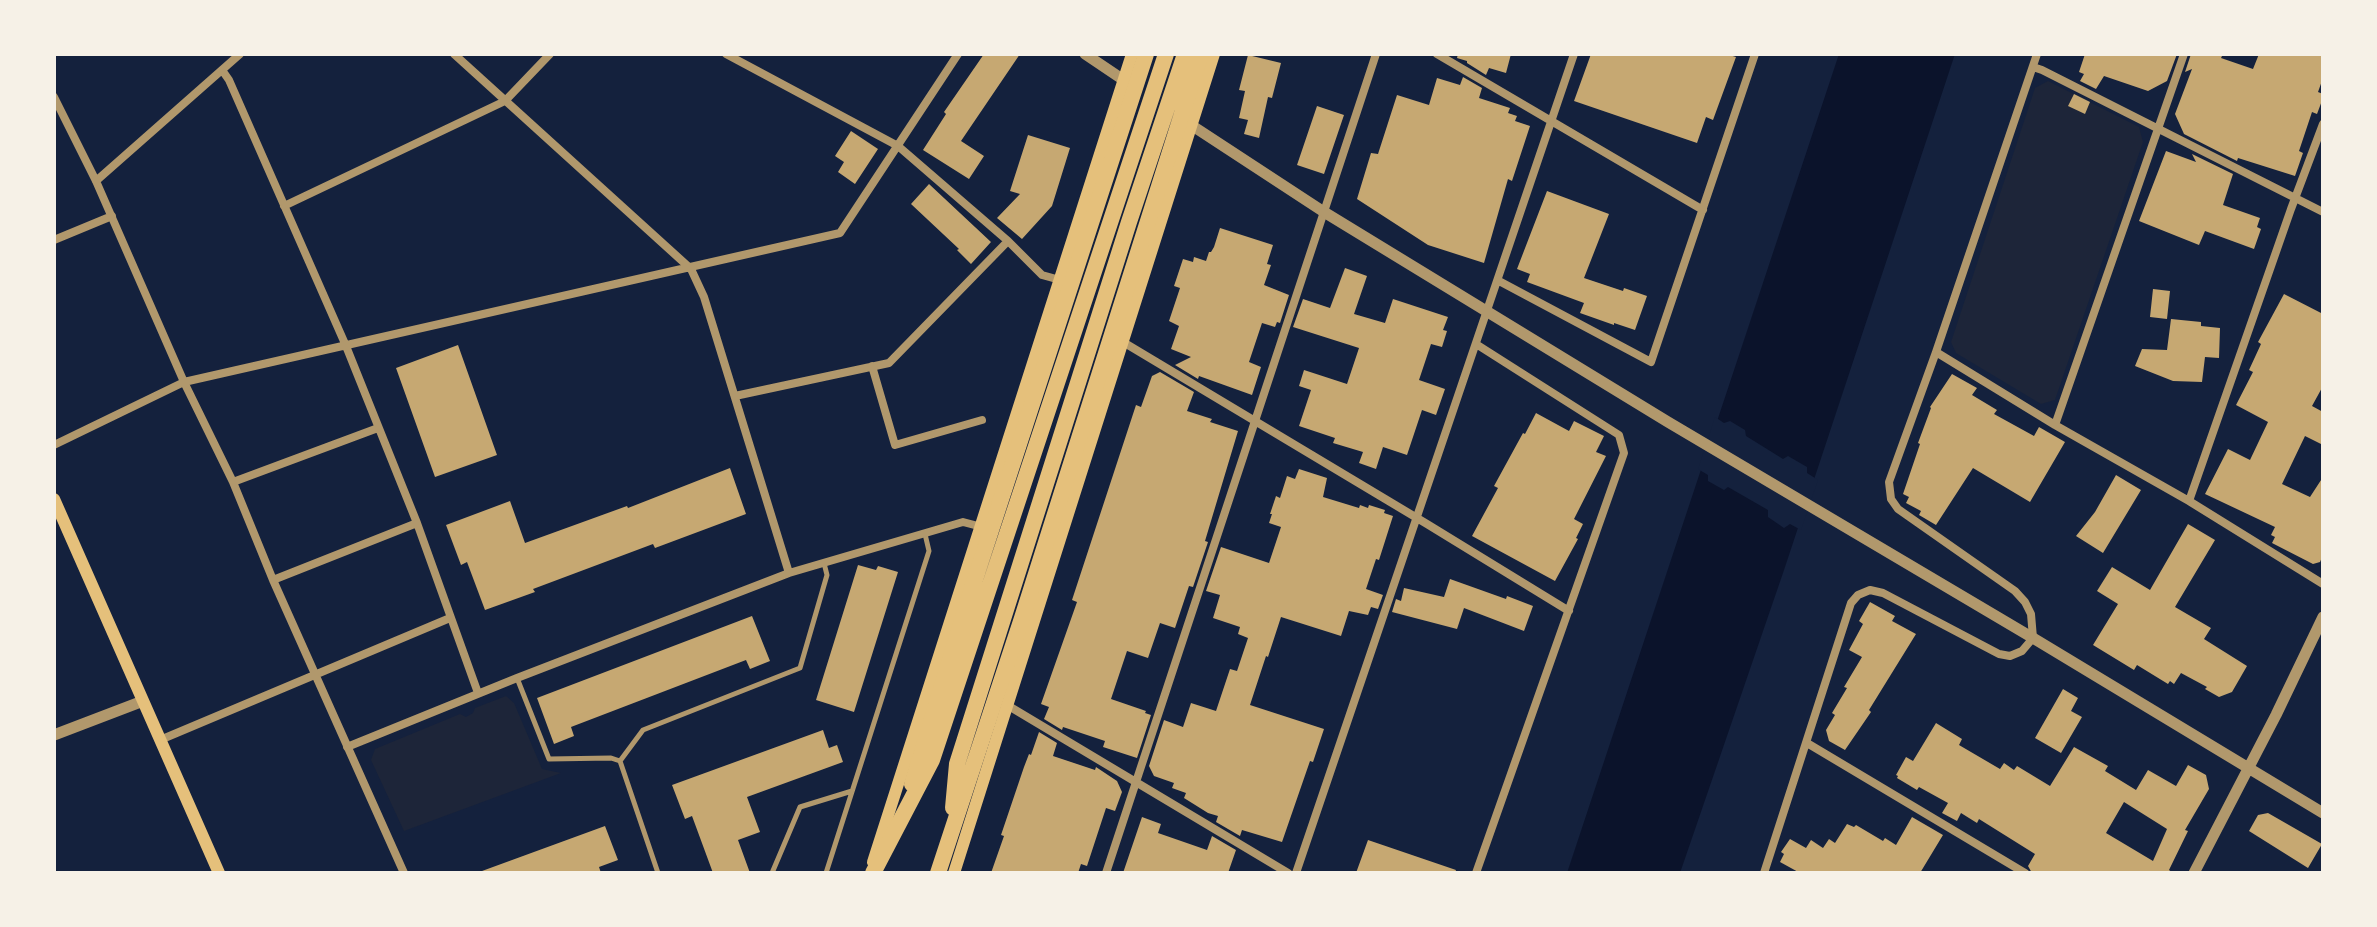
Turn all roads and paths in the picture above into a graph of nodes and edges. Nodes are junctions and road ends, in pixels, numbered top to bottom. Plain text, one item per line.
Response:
1 (240, 54) edge
2 (454, 54) edge
3 (550, 54) edge
4 (726, 54) edge
5 (958, 54) edge
6 (1085, 54) edge
7 (1132, 54) edge
8 (1146, 54) edge
9 (1166, 54) edge
10 (1185, 54) edge
11 (1201, 54) edge
12 (1214, 54) edge
13 (1376, 54) edge
14 (1437, 54) edge
15 (1574, 54) edge
16 (1755, 54) edge
17 (2037, 54) edge
18 (2184, 54) edge
19 (2033, 67) junction
20 (222, 70) junction
21 (1124, 81) junction
22 (54, 97) edge
23 (505, 101) junction
24 (1552, 121) junction
25 (2323, 124) edge
26 (1191, 125) junction
27 (2158, 127) junction
28 (898, 146) junction
29 (96, 181) junction
30 (2296, 198) junction
31 (284, 206) junction
32 (1703, 210) junction
33 (1324, 212) junction
34 (2323, 212) edge
35 (112, 216) junction
36 (54, 240) edge
37 (1008, 241) junction
38 (691, 269) junction
39 (1060, 280) junction
40 (1499, 281) junction
41 (1488, 312) junction
42 (1123, 342) junction
43 (1476, 344) junction
44 (346, 346) junction
45 (1936, 352) junction
46 (872, 366) junction
47 (184, 382) junction
48 (735, 396) junction
49 (982, 420) dead end
50 (1255, 421) junction
51 (2055, 425) junction
52 (378, 428) junction
53 (54, 445) edge
54 (233, 482) junction
55 (54, 499) edge
56 (2189, 501) junction
57 (1417, 517) junction
58 (417, 523) junction
59 (982, 527) junction
60 (925, 534) junction
61 (824, 563) junction
62 (789, 573) junction
63 (273, 580) junction
64 (2323, 584) edge
65 (1569, 611) junction
66 (2323, 617) edge
67 (450, 618) junction
68 (2033, 638) junction
69 (314, 674) junction
70 (517, 678) junction
71 (478, 693) junction
72 (143, 701) junction
73 (1007, 705) junction
74 (54, 735) edge
75 (160, 740) junction
76 (1807, 743) junction
77 (347, 747) junction
78 (620, 761) junction
79 (2248, 769) junction
80 (1136, 781) junction
81 (852, 791) junction
82 (2323, 813) edge
83 (219, 873) edge
84 (404, 873) edge
85 (658, 873) edge
86 (772, 873) edge
87 (826, 873) edge
88 (871, 873) edge
89 (884, 873) edge
90 (938, 873) edge
91 (946, 873) edge
92 (954, 873) edge
93 (1106, 873) edge
94 (1288, 873) edge
95 (1296, 873) edge
96 (1476, 873) edge
97 (1764, 873) edge
98 (2025, 873) edge
99 (2194, 873) edge

1 - 20 street
2 - 23 street
3 - 23 street
4 - 28 street
5 - 28 street
6 - 21 street
7 - 21 main road
8 - 89 highway
9 - 88 highway
10 - 91 highway
11 - 90 highway
12 - 26 main road
13 - 33 street
14 - 24 street
15 - 24 street
16 - 32 street
17 - 19 street
18 - 27 street
19 - 27 street
19 - 45 street
20 - 29 street
20 - 31 street
21 - 26 street
21 - 39 main road
22 - 29 street
23 - 31 street
23 - 38 street
24 - 32 street
24 - 40 street
25 - 30 street
26 - 33 street
26 - 42 main road
27 - 30 street
27 - 51 street
28 - 37 street
28 - 38 street
29 - 35 street
30 - 34 street
30 - 56 street
31 - 44 street
32 - 40 street
33 - 41 street
33 - 50 street
35 - 36 street
35 - 47 street
37 - 39 street
37 - 46 street
38 - 44 street
38 - 48 street
39 - 59 main road
40 - 41 street
41 - 43 street
41 - 68 street
42 - 50 street
42 - 73 main road
43 - 57 street
43 - 65 street
44 - 47 street
44 - 52 street
45 - 51 street
45 - 68 street
46 - 48 street
46 - 49 street
47 - 53 street
47 - 54 street
48 - 62 street
50 - 57 street
50 - 80 street
51 - 56 street
52 - 54 street
52 - 58 street
54 - 63 street
55 - 72 main road
56 - 64 street
57 - 65 street
57 - 95 street
58 - 63 street
58 - 67 street
59 - 60 street
59 - 88 main road
60 - 61 street
60 - 81 lane
61 - 62 street
61 - 78 lane
62 - 70 street
63 - 69 street
65 - 96 street
66 - 79 street
67 - 69 street
67 - 71 street
68 - 76 street
68 - 79 street
69 - 75 street
69 - 77 street
70 - 71 street
70 - 78 lane
71 - 77 street
72 - 74 street
72 - 75 main road
73 - 80 street
73 - 92 main road
75 - 83 main road
76 - 97 street
76 - 98 street
77 - 84 street
78 - 85 lane
79 - 82 street
79 - 99 street
80 - 93 street
80 - 94 street
81 - 86 lane
81 - 87 lane

